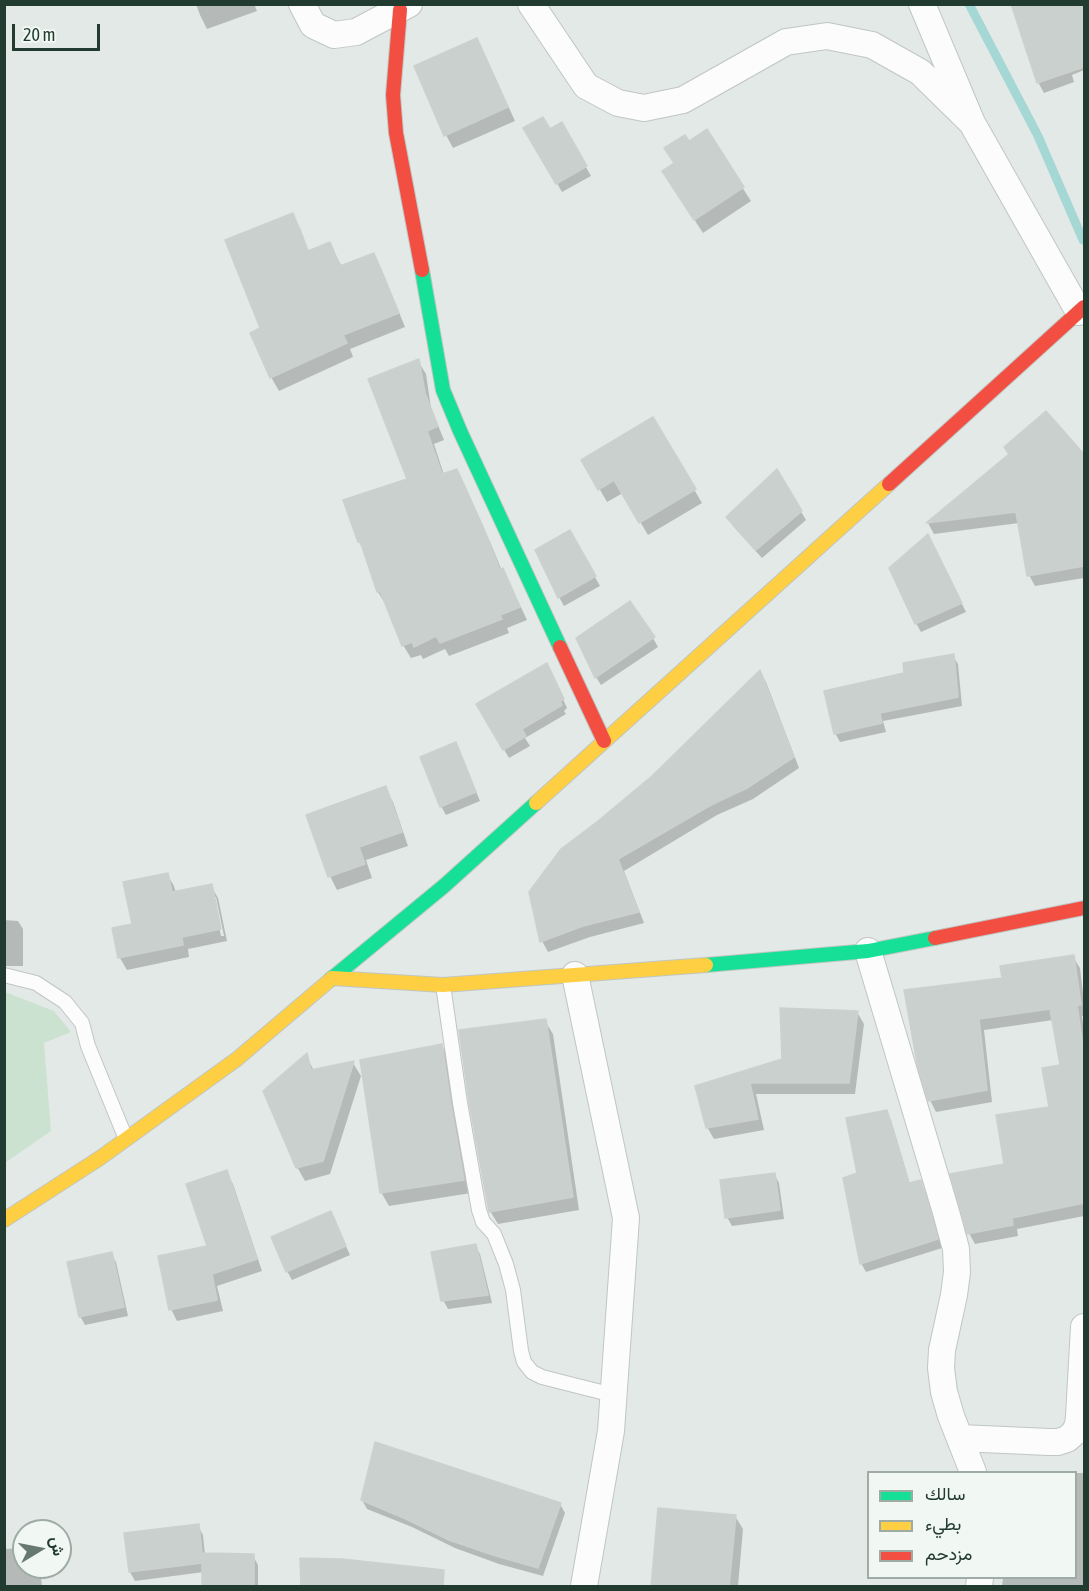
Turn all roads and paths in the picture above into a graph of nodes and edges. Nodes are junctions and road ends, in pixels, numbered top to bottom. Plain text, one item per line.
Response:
1 (302, 4) edge
2 (531, 4) edge
3 (922, 4) edge
4 (404, 7) edge
5 (972, 123) junction
6 (1082, 310) edge
7 (604, 741) junction
8 (1084, 908) edge
9 (868, 951) junction
10 (4, 975) edge
11 (575, 975) junction
12 (332, 978) junction
13 (442, 985) junction
14 (126, 1139) junction
15 (4, 1220) edge
16 (1084, 1327) edge
17 (613, 1395) junction
18 (960, 1438) junction
19 (973, 1471) edge
20 (584, 1587) edge

1 - 4 street
2 - 5 street
3 - 5 street
4 - 7 street
5 - 6 street
6 - 7 street
7 - 12 street
8 - 9 street
9 - 11 street
9 - 18 street
10 - 14 lane
11 - 13 street
11 - 17 street
12 - 13 street
12 - 14 street
13 - 17 lane
14 - 15 street
16 - 18 street
17 - 20 street
18 - 19 street

